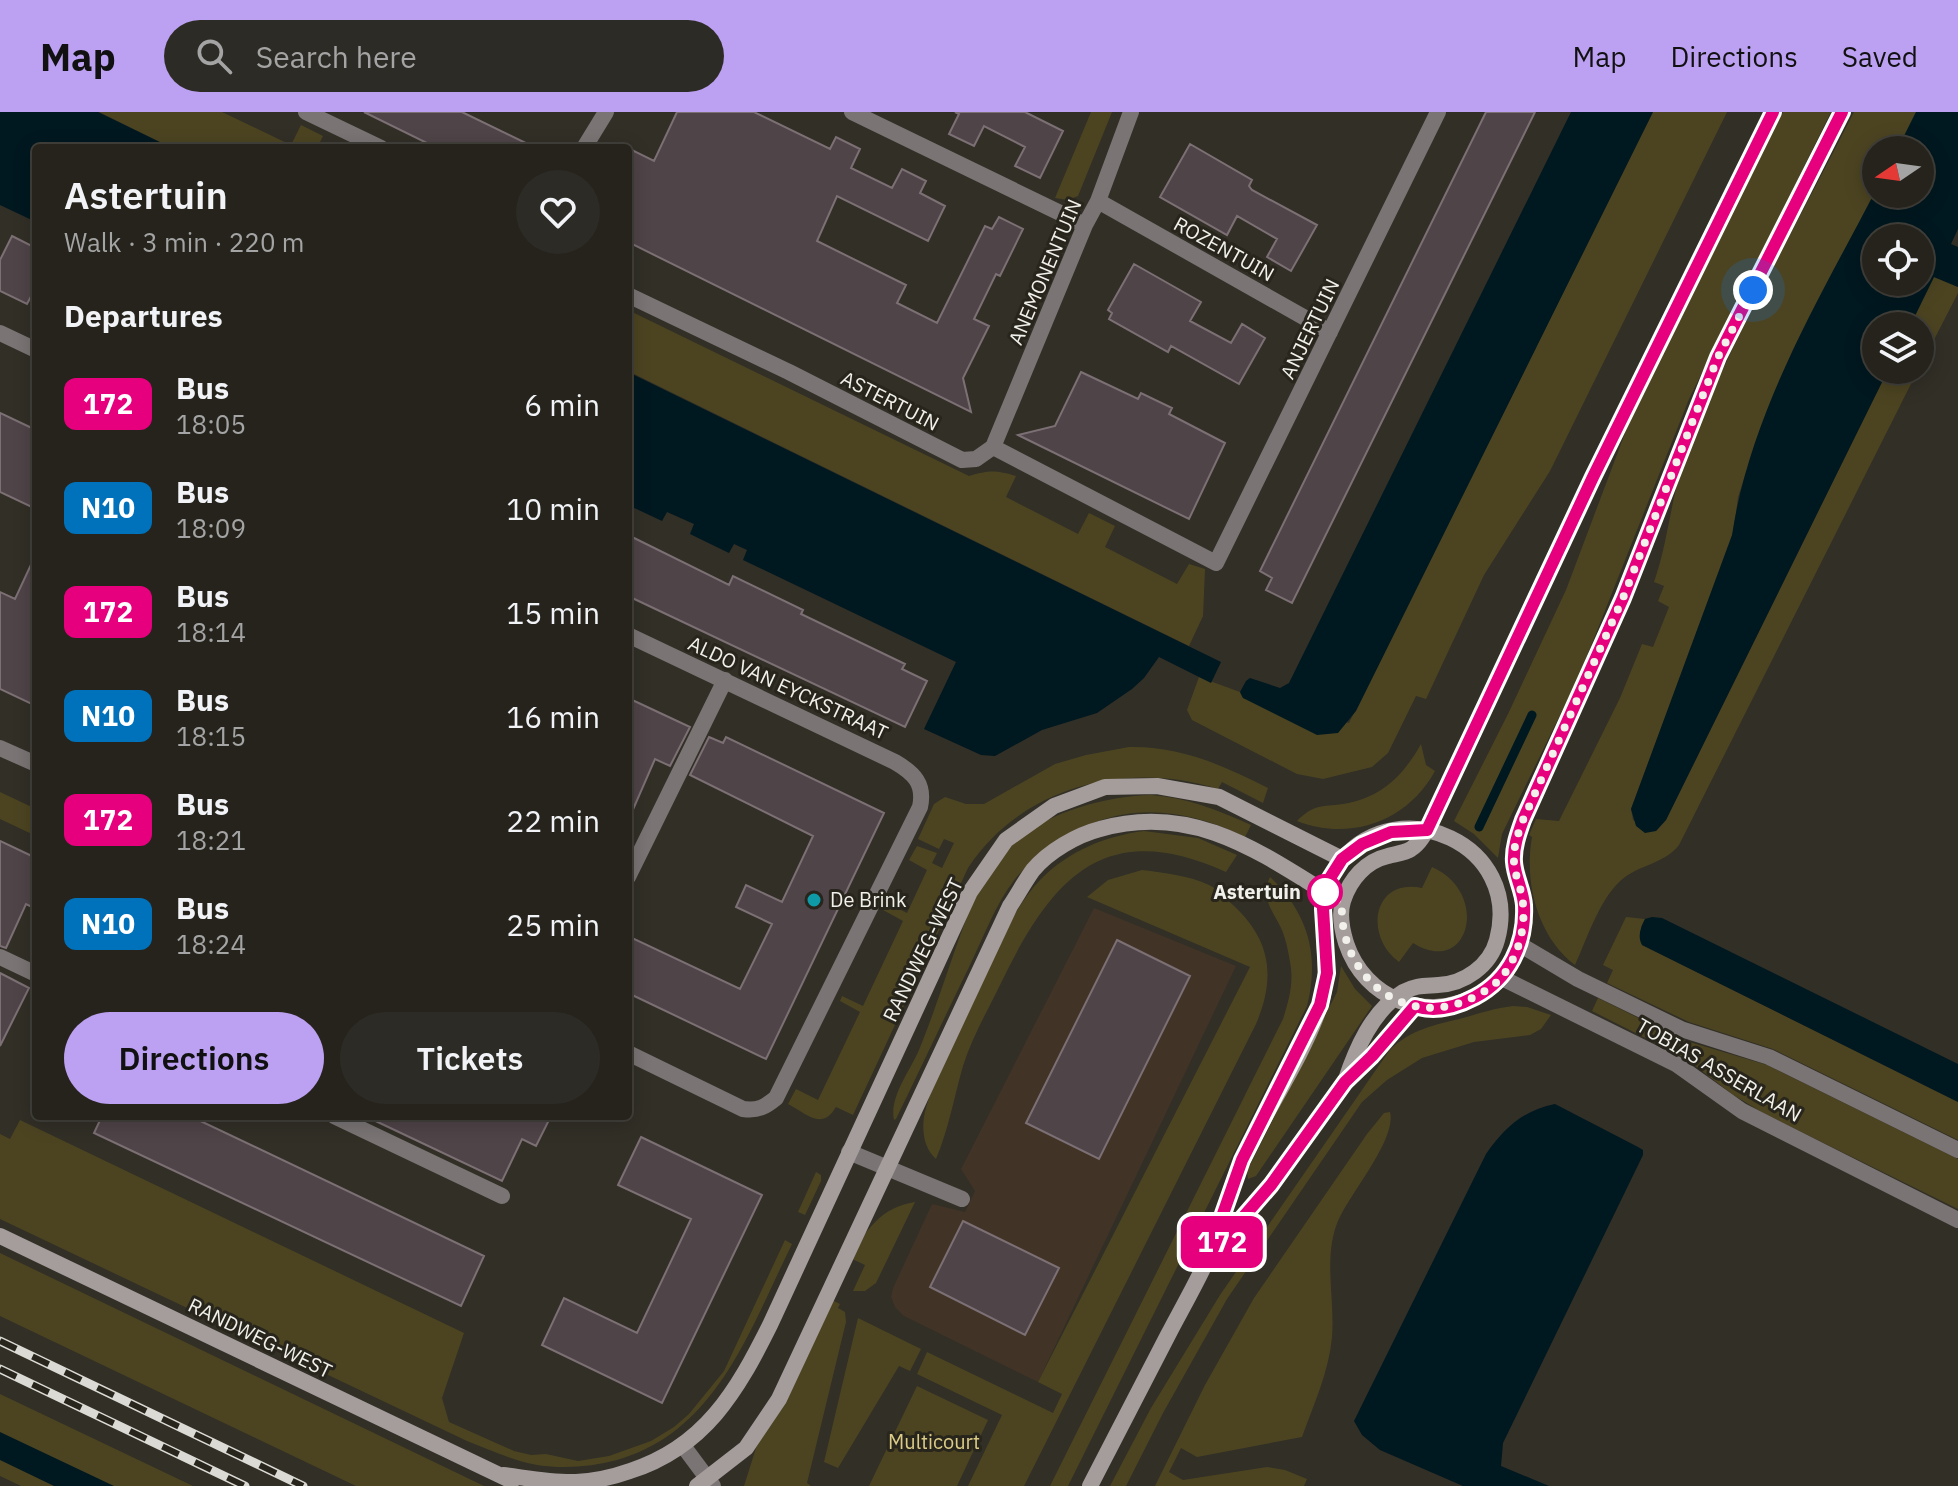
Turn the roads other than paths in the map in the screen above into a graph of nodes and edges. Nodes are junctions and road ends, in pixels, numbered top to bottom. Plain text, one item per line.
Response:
1 (306, 112) edge
2 (606, 112) edge
3 (852, 112) edge
4 (1131, 112) edge
5 (1438, 112) edge
6 (1773, 112) edge
7 (1842, 112) edge
8 (373, 144) edge
9 (586, 144) edge
10 (1098, 201) junction
11 (1085, 225) junction
12 (632, 297) edge
13 (1330, 332) junction
14 (0, 333) edge
15 (32, 348) edge
16 (993, 447) junction
17 (632, 637) edge
18 (725, 680) junction
19 (0, 748) edge
20 (32, 762) edge
21 (1427, 830) junction
22 (1342, 859) junction
23 (632, 869) edge
24 (1325, 892) junction
25 (1342, 903) junction
26 (1498, 933) junction
27 (1519, 944) junction
28 (0, 957) edge
29 (32, 972) edge
30 (1502, 978) junction
31 (1395, 998) junction
32 (1415, 1006) junction
33 (632, 1055) edge
34 (1345, 1082) junction
35 (342, 1120) edge
36 (1958, 1150) edge
37 (849, 1152) junction
38 (886, 1168) junction
39 (502, 1196) dead end
40 (962, 1199) dead end
41 (1958, 1220) edge
42 (0, 1236) edge
43 (1207, 1259) junction
44 (684, 1447) junction
45 (503, 1475) junction
46 (706, 1483) edge
47 (520, 1486) edge
48 (1090, 1486) edge

1 - 8 street
2 - 9 street
3 - 11 street
4 - 10 street, ANEMONENTUIN
5 - 13 street, ANJERTUIN
6 - 21 main road
7 - 27 main road
10 - 11 street, ANEMONENTUIN
10 - 13 street, ROZENTUIN
11 - 16 street, ANEMONENTUIN
12 - 16 street, ASTERTUIN
13 - 16 street, ANJERTUIN
14 - 15 street
17 - 18 street, ALDO VAN EYCKSTRAAT
18 - 23 street
18 - 33 street, ALDO VAN EYCKSTRAAT
19 - 20 street
21 - 22 main road
21 - 25 main road
21 - 26 main road
22 - 24 main road
22 - 37 main road, RANDWEG-WEST
24 - 25 main road
24 - 38 main road
24 - 43 main road
25 - 31 main road
26 - 27 main road
26 - 31 main road
27 - 30 main road
27 - 36 street, TOBIAS ASSERLAAN
28 - 29 street
30 - 32 main road
30 - 41 street, TOBIAS ASSERLAAN
31 - 32 main road
31 - 34 main road
32 - 34 main road
34 - 43 main road
35 - 39 street
37 - 38 street
37 - 44 main road, RANDWEG-WEST
38 - 40 street
38 - 46 main road
42 - 45 main road, RANDWEG-WEST
43 - 48 main road
44 - 45 main road, RANDWEG-WEST
44 - 46 street
45 - 47 main road, RANDWEG-WEST

